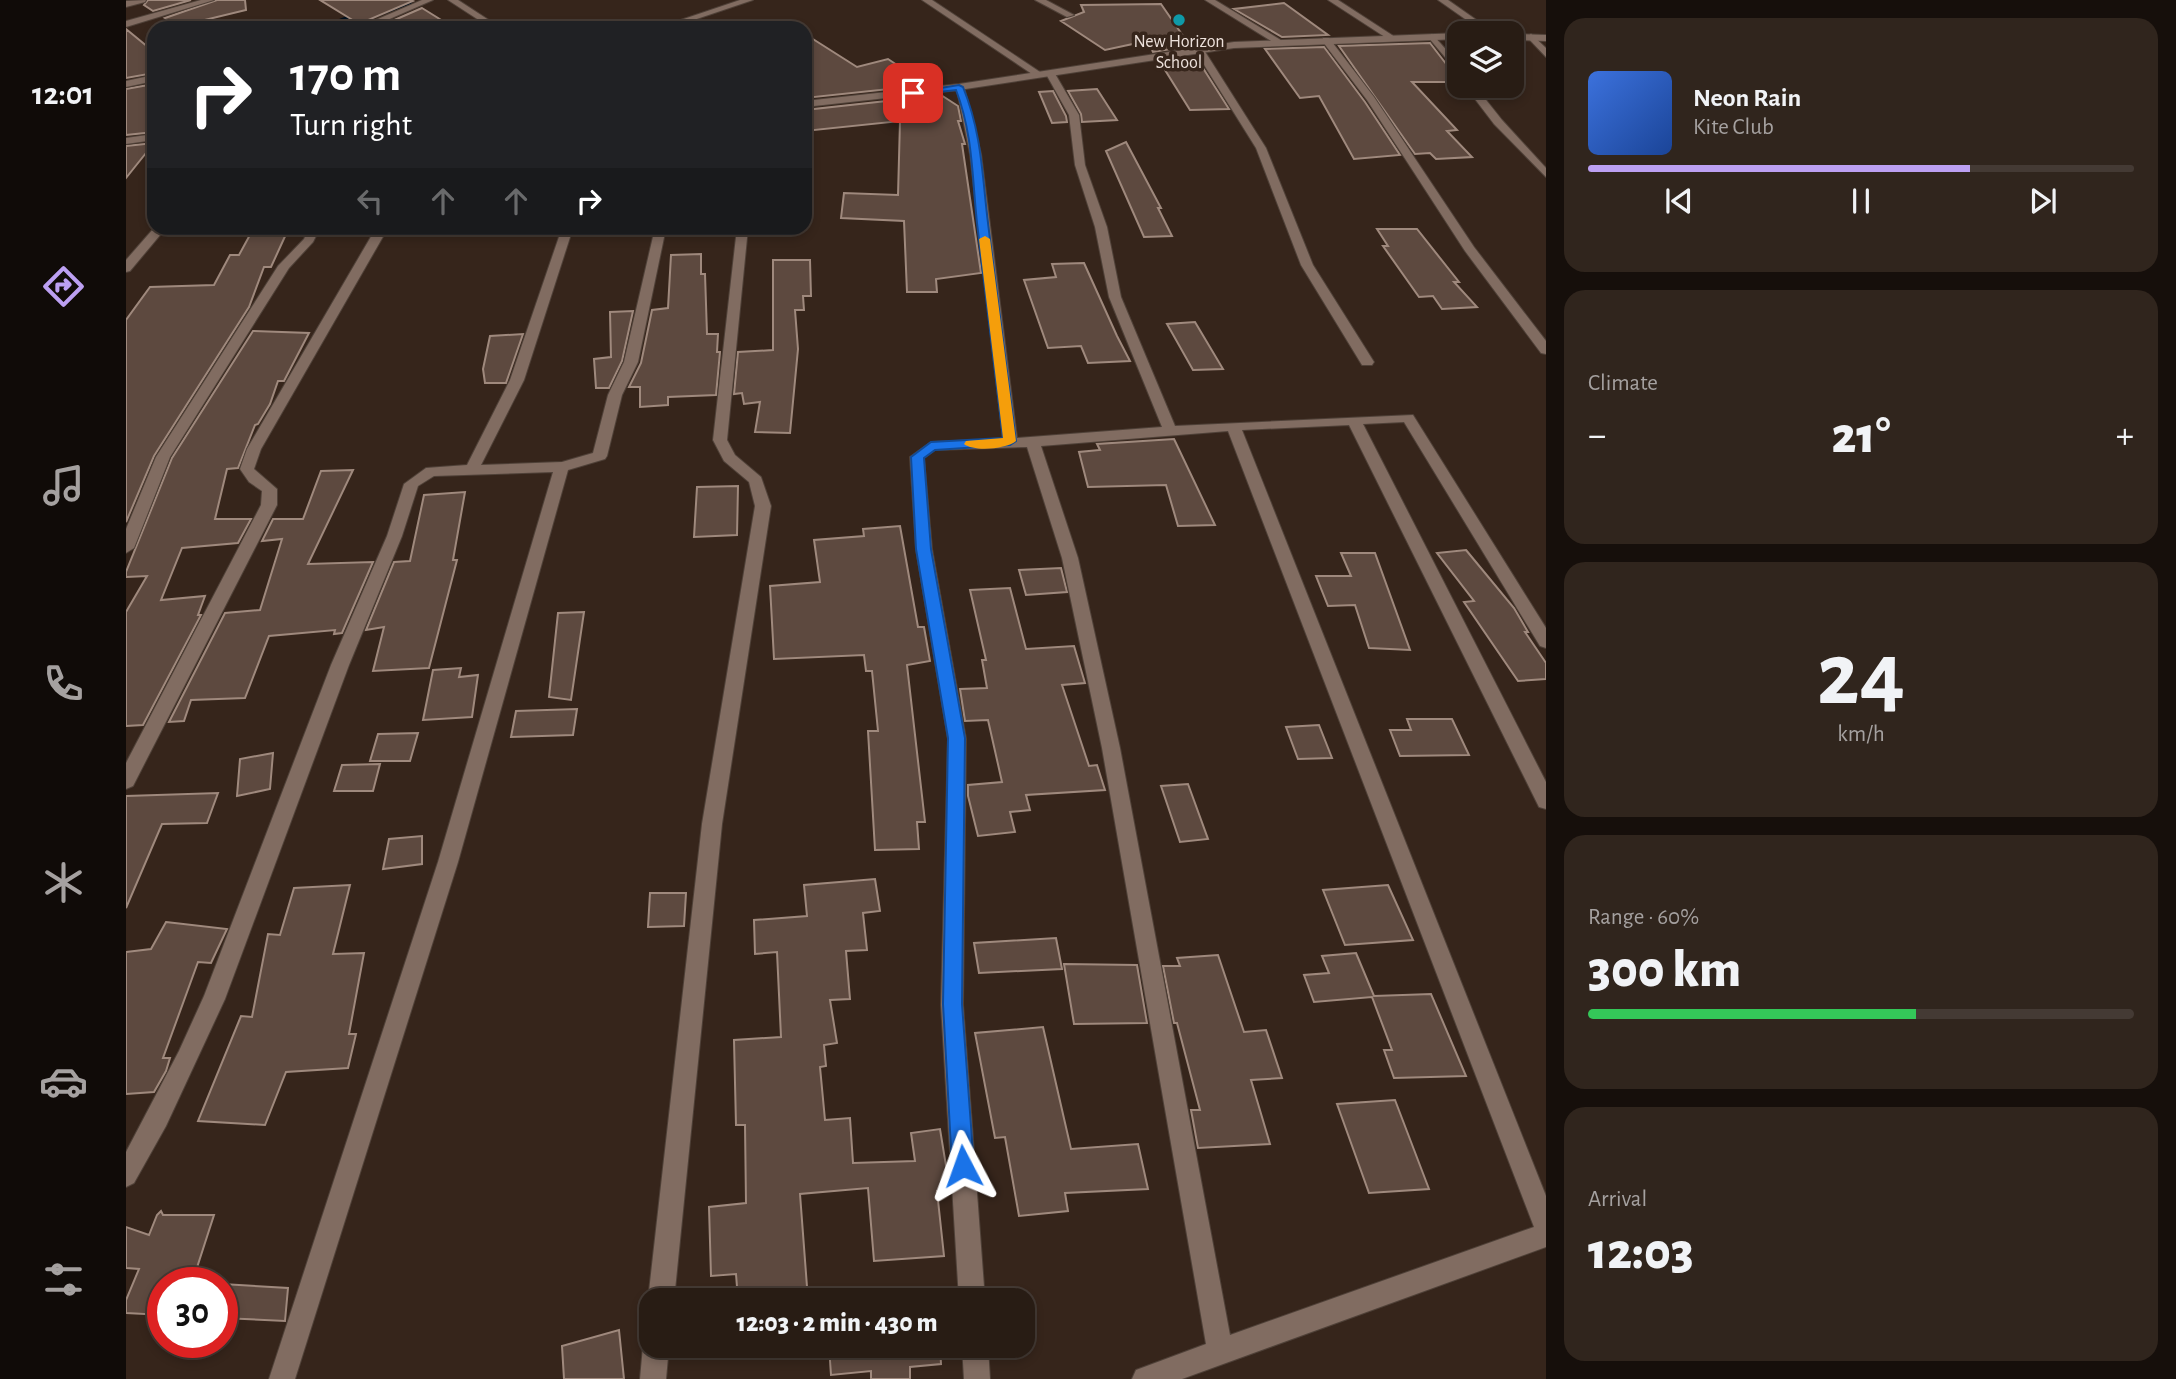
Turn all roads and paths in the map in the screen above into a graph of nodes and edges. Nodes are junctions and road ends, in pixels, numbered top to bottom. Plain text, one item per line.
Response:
1 (142, 0) edge
2 (210, 0) edge
3 (429, 0) edge
4 (452, 0) edge
5 (749, 0) edge
6 (926, 0) edge
7 (1039, 0) edge
8 (1209, 0) edge
9 (1332, 0) edge
10 (1442, 0) edge
11 (126, 4) edge
12 (1070, 15) dead end
13 (378, 21) edge
14 (486, 21) edge
15 (679, 21) edge
16 (1473, 21) edge
17 (126, 24) edge
18 (1447, 36) edge
19 (1391, 37) junction
20 (1432, 37) junction
21 (1524, 37) edge
22 (1531, 37) junction
23 (1546, 38) edge
24 (1326, 40) junction
25 (1279, 42) junction
26 (1201, 52) junction
27 (1546, 54) edge
28 (1447, 56) edge
29 (1038, 74) junction
30 (1051, 74) junction
31 (147, 80) edge
32 (126, 84) edge
33 (959, 87) junction
34 (1480, 98) edge
35 (812, 103) edge
36 (147, 138) edge
37 (126, 141) edge
38 (1546, 174) edge
39 (154, 235) edge
40 (311, 235) edge
41 (378, 235) edge
42 (565, 235) edge
43 (659, 235) edge
44 (741, 235) edge
45 (126, 268) edge
46 (1546, 350) edge
47 (1367, 362) dead end
48 (1354, 421) junction
49 (1233, 426) junction
50 (1170, 430) junction
51 (1010, 441) junction
52 (1032, 442) junction
53 (562, 467) junction
54 (472, 469) junction
55 (126, 548) edge
56 (1546, 642) edge
57 (126, 781) edge
58 (1546, 801) edge
59 (126, 1175) edge
60 (1546, 1227) edge
61 (1546, 1235) edge
62 (662, 1288) edge
63 (971, 1288) edge
64 (1220, 1352) junction
65 (655, 1358) edge
66 (976, 1358) edge
67 (282, 1379) edge
68 (653, 1379) edge
69 (977, 1379) edge
70 (1145, 1379) edge

1 - 11 street
2 - 17 street
3 - 13 street
4 - 14 street
5 - 15 street
6 - 29 street
7 - 12 street
8 - 25 street
9 - 19 street
10 - 16 street
18 - 20 street
19 - 20 street
19 - 24 street
20 - 28 street
21 - 22 street
22 - 23 street
22 - 27 street
24 - 25 street
24 - 46 street
25 - 26 street
26 - 30 street
26 - 47 street
29 - 30 street
29 - 33 street
30 - 50 street
31 - 32 street
33 - 35 street
33 - 51 street
34 - 38 street
36 - 37 street
39 - 45 street
40 - 55 street
41 - 57 street
42 - 54 street
43 - 53 street
44 - 62 street
48 - 49 street
48 - 56 street
48 - 58 street
49 - 50 street
49 - 60 street
50 - 52 street
51 - 52 street
51 - 63 street
52 - 64 street
53 - 54 street
53 - 67 street
54 - 59 street
61 - 64 street
64 - 70 street
65 - 68 street
66 - 69 street

